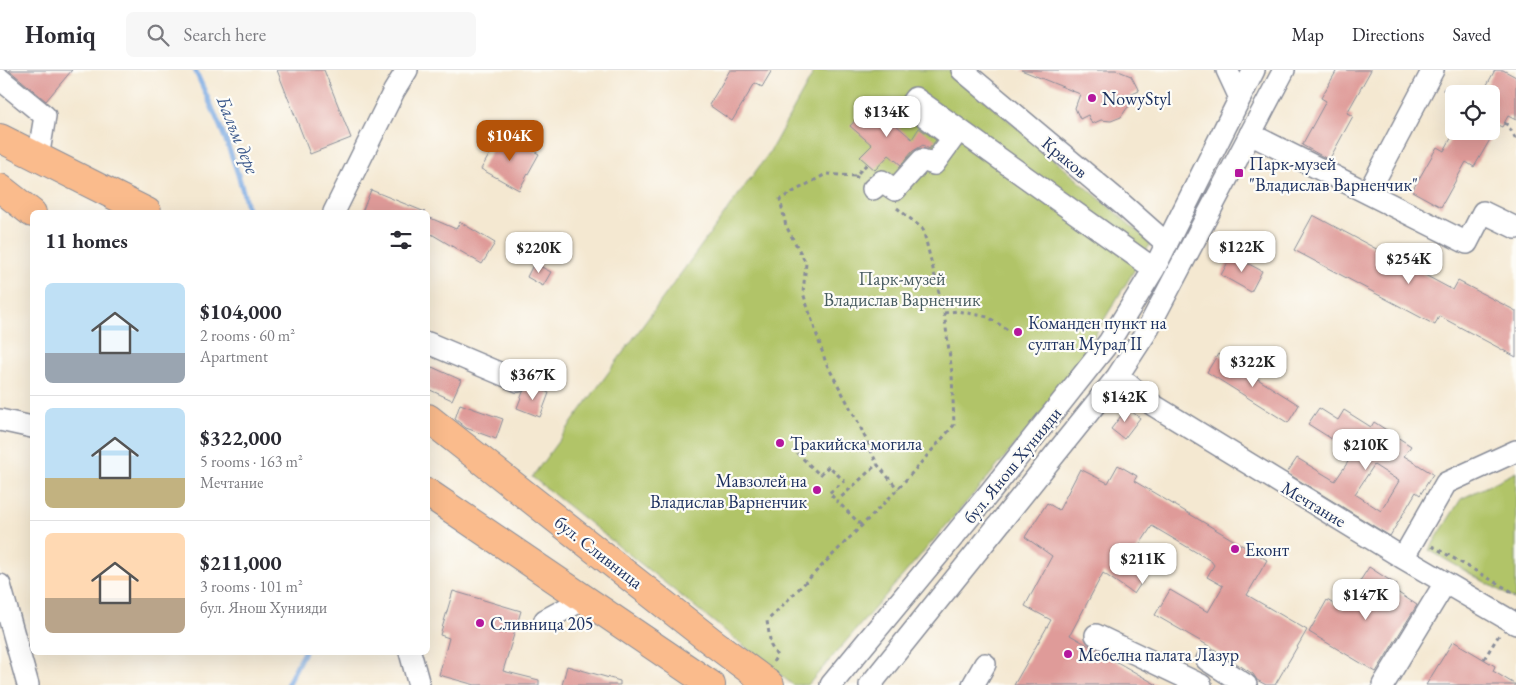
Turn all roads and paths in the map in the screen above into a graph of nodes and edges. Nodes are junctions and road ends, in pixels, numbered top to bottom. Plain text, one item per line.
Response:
1 (407, 70) edge
2 (1227, 70) edge
3 (1254, 70) edge
4 (1284, 70) edge
5 (1433, 70) edge
6 (972, 74) edge
7 (0, 79) edge
8 (1240, 98) junction
9 (1504, 123) dead end
10 (1250, 134) junction
11 (0, 138) edge
12 (1516, 140) edge
13 (38, 158) junction
14 (867, 164) dead end
15 (855, 176) junction
16 (0, 188) edge
17 (873, 189) junction
18 (1368, 194) junction
19 (143, 210) edge
20 (335, 210) edge
21 (30, 211) edge
22 (1516, 228) edge
23 (1167, 244) junction
24 (1154, 269) junction
25 (944, 313) junction
26 (1008, 330) dead end
27 (430, 345) edge
28 (1117, 377) junction
29 (518, 381) dead end
30 (0, 420) edge
31 (430, 420) edge
32 (30, 427) edge
33 (1516, 451) edge
34 (798, 453) dead end
35 (877, 464) junction
36 (898, 489) junction
37 (430, 494) edge
38 (837, 500) junction
39 (861, 526) junction
40 (1416, 536) junction
41 (1403, 558) junction
42 (1445, 583) junction
43 (0, 585) edge
44 (1516, 594) edge
45 (584, 599) junction
46 (545, 620) dead end
47 (1513, 622) edge
48 (1096, 635) dead end
49 (411, 655) edge
50 (1484, 659) dead end
51 (1207, 660) dead end
52 (985, 664) dead end
53 (771, 674) edge
54 (28, 685) edge
55 (419, 685) edge
56 (711, 685) edge
57 (831, 685) edge
58 (870, 685) edge
59 (973, 685) edge
60 (1201, 685) edge
61 (1246, 685) edge
62 (1383, 685) edge

1 - 20 street
2 - 8 street
3 - 8 street, бул. Янош Хунияди
4 - 10 street, бул. Янош Хунияди
5 - 18 street
6 - 23 street, Краков
7 - 13 street
8 - 23 street, бул. Янош Хунияди
9 - 12 path
10 - 18 street
10 - 28 street, бул. Янош Хунияди
11 - 13 main road
13 - 19 main road
14 - 15 path
15 - 17 path
15 - 35 path
16 - 21 main road
17 - 24 street
17 - 25 path
18 - 22 street
23 - 24 street, бул. Янош Хунияди
24 - 57 street, бул. Янош Хунияди
25 - 26 path
25 - 36 path
27 - 29 street
28 - 41 street, Мечтание
28 - 58 street, бул. Янош Хунияди
30 - 32 street
31 - 53 main road, бул. Сливница
33 - 40 street
34 - 38 path
35 - 36 path
35 - 38 path
36 - 39 path
37 - 45 main road
38 - 39 path
39 - 53 path
40 - 41 street
40 - 44 path
41 - 42 street, Мечтание
42 - 47 street, Мечтание
42 - 62 street
43 - 54 street
45 - 46 street
45 - 56 main road
47 - 50 path
48 - 60 street
49 - 55 street
51 - 61 street
52 - 59 street

